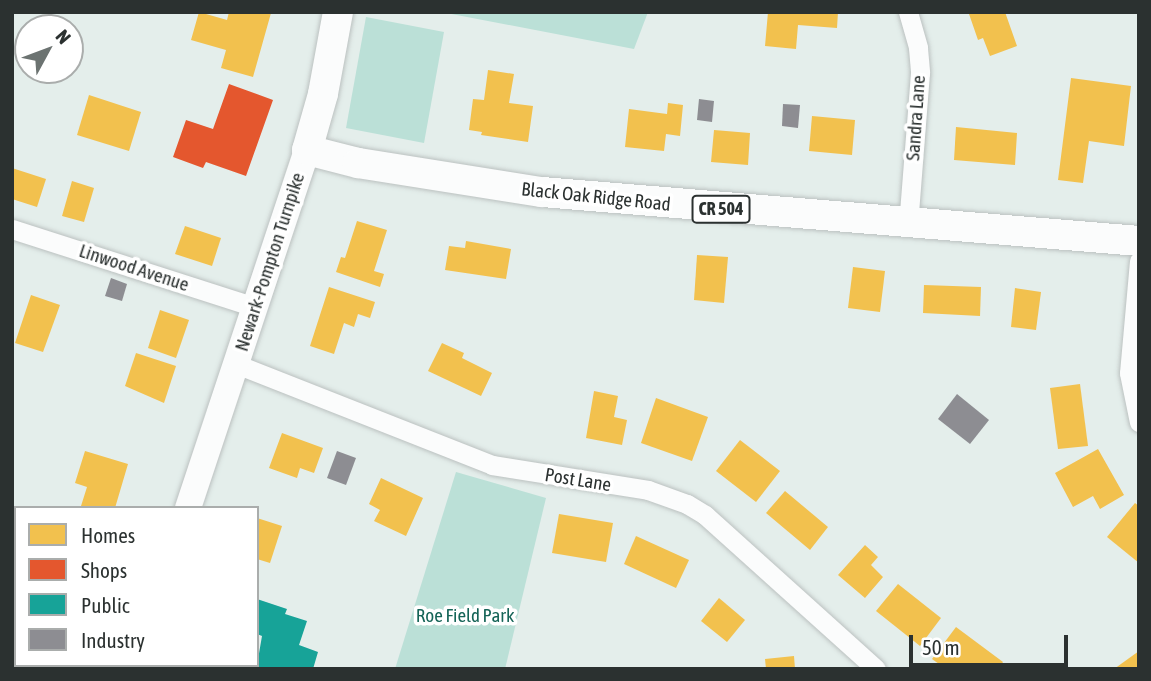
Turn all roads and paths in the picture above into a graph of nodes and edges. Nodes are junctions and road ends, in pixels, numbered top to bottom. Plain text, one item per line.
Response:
1 (338, 12) edge
2 (908, 12) edge
3 (307, 150) junction
4 (908, 224) junction
5 (12, 229) edge
6 (1139, 241) edge
7 (1139, 261) edge
8 (255, 307) junction
9 (236, 364) junction
10 (1139, 422) edge
11 (189, 506) edge
12 (874, 668) edge

1 - 3 main road, Newark-Pompton Turnpike
2 - 4 street, Sandra Lane
3 - 4 main road, Black Oak Ridge Road / CR 504
3 - 8 main road, Newark-Pompton Turnpike
4 - 6 main road, Black Oak Ridge Road / CR 504
5 - 8 street, Linwood Avenue
7 - 10 street
8 - 9 main road, Newark-Pompton Turnpike
9 - 11 main road, Newark-Pompton Turnpike
9 - 12 street, Post Lane

